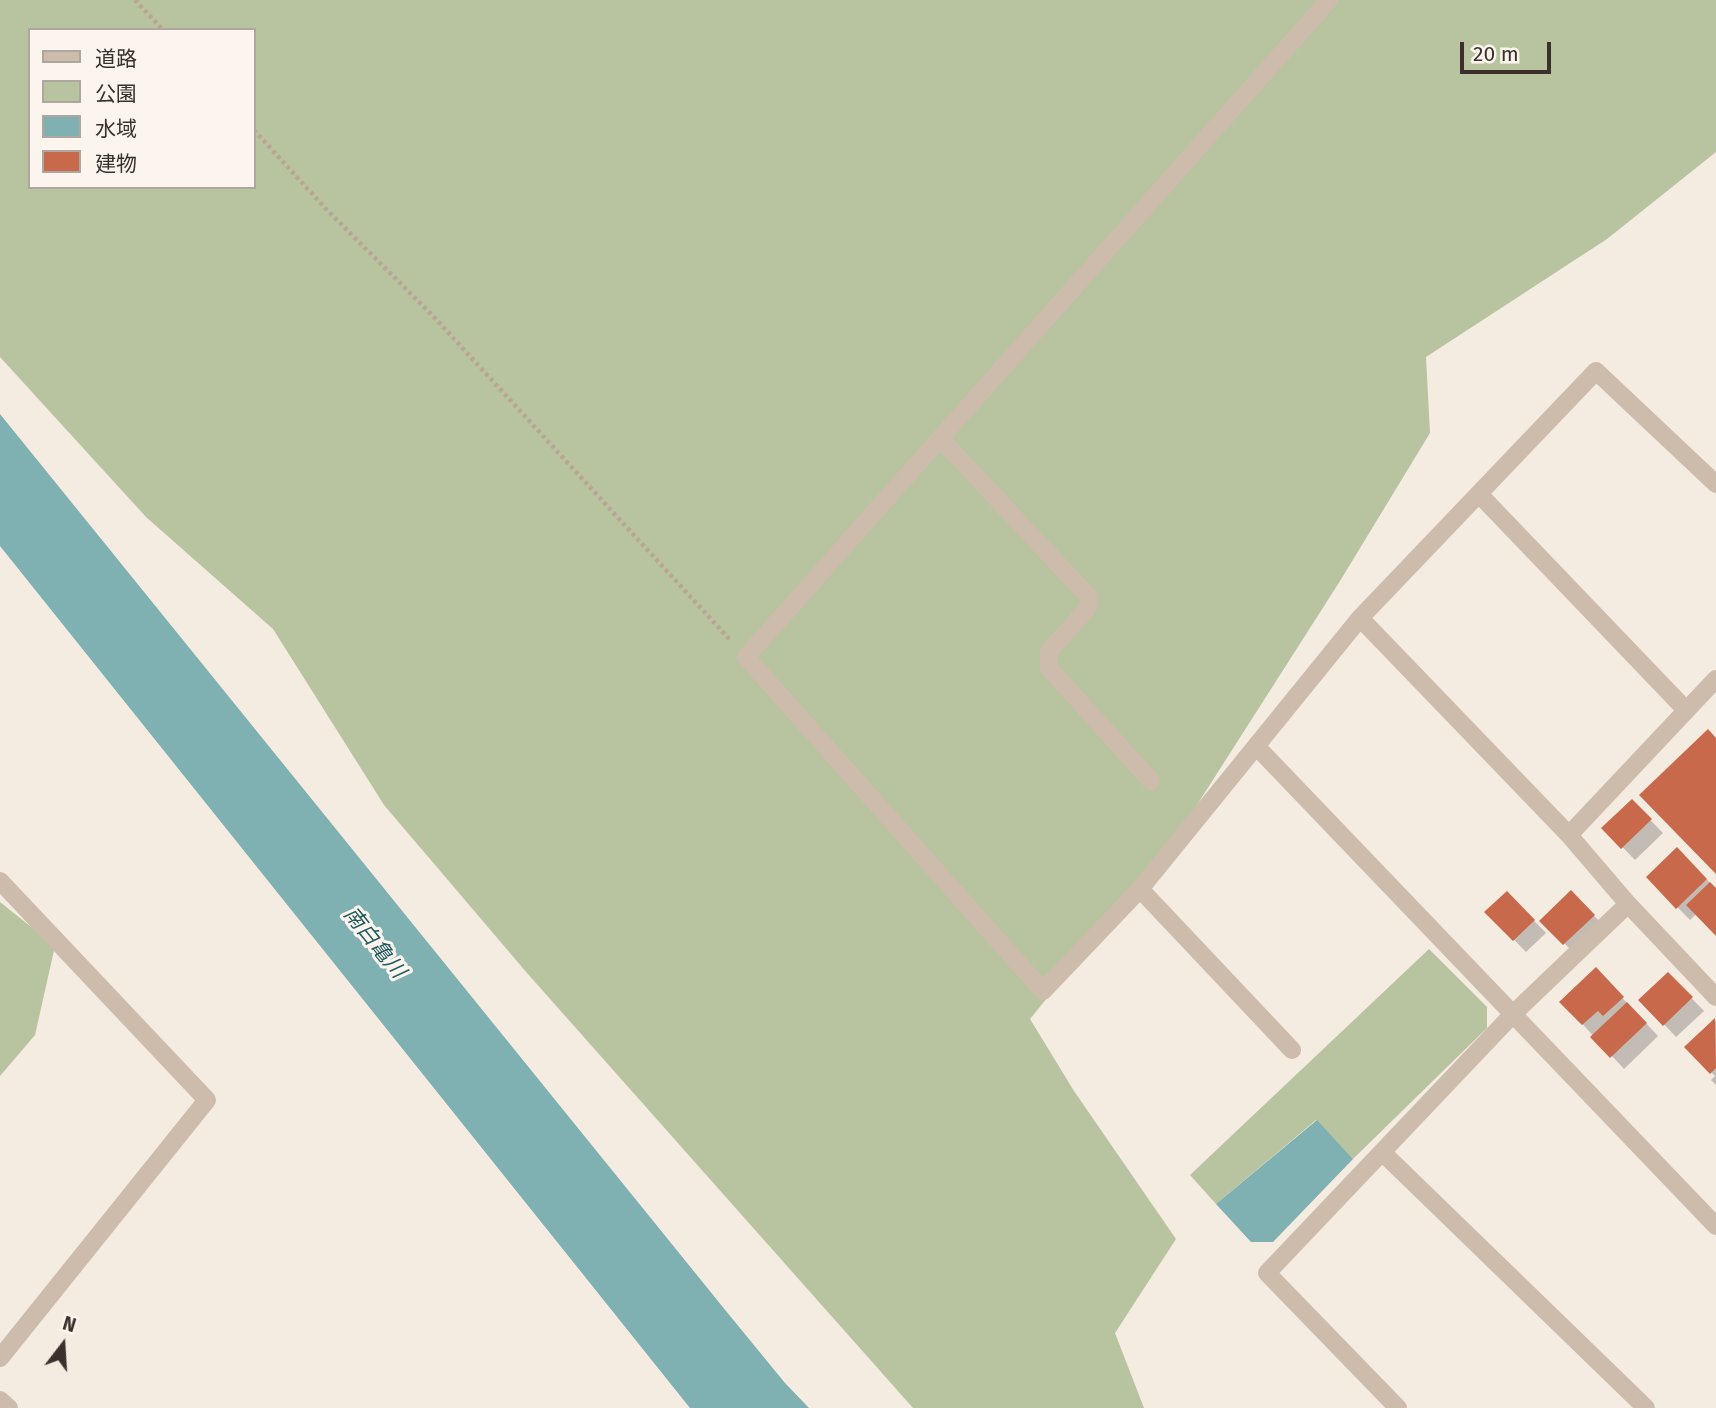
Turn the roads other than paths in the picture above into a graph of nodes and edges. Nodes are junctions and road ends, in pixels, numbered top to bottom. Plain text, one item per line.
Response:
1 (1329, 0) edge
2 (940, 438) junction
3 (1716, 484) edge
4 (1479, 494) junction
5 (1360, 618) junction
6 (1716, 679) edge
7 (1686, 710) junction
8 (1256, 746) junction
9 (1151, 781) dead end
10 (1569, 835) junction
11 (0, 881) edge
12 (1140, 889) junction
13 (1628, 904) junction
14 (1716, 997) edge
15 (1514, 1013) junction
16 (1292, 1050) dead end
17 (1381, 1152) junction
18 (1716, 1226) edge
19 (0, 1358) edge
20 (0, 1400) edge
21 (9, 1408) edge
22 (1397, 1408) edge
23 (1646, 1408) edge

1 - 2 street
2 - 9 street
2 - 12 street
3 - 4 street
4 - 5 street
4 - 7 street
5 - 8 street
5 - 10 street
6 - 7 street
7 - 10 street
8 - 12 street
8 - 15 street
10 - 13 street
11 - 19 street
12 - 16 street
13 - 14 street
13 - 15 street
15 - 17 street
15 - 18 street
17 - 22 street
17 - 23 street
20 - 21 street

